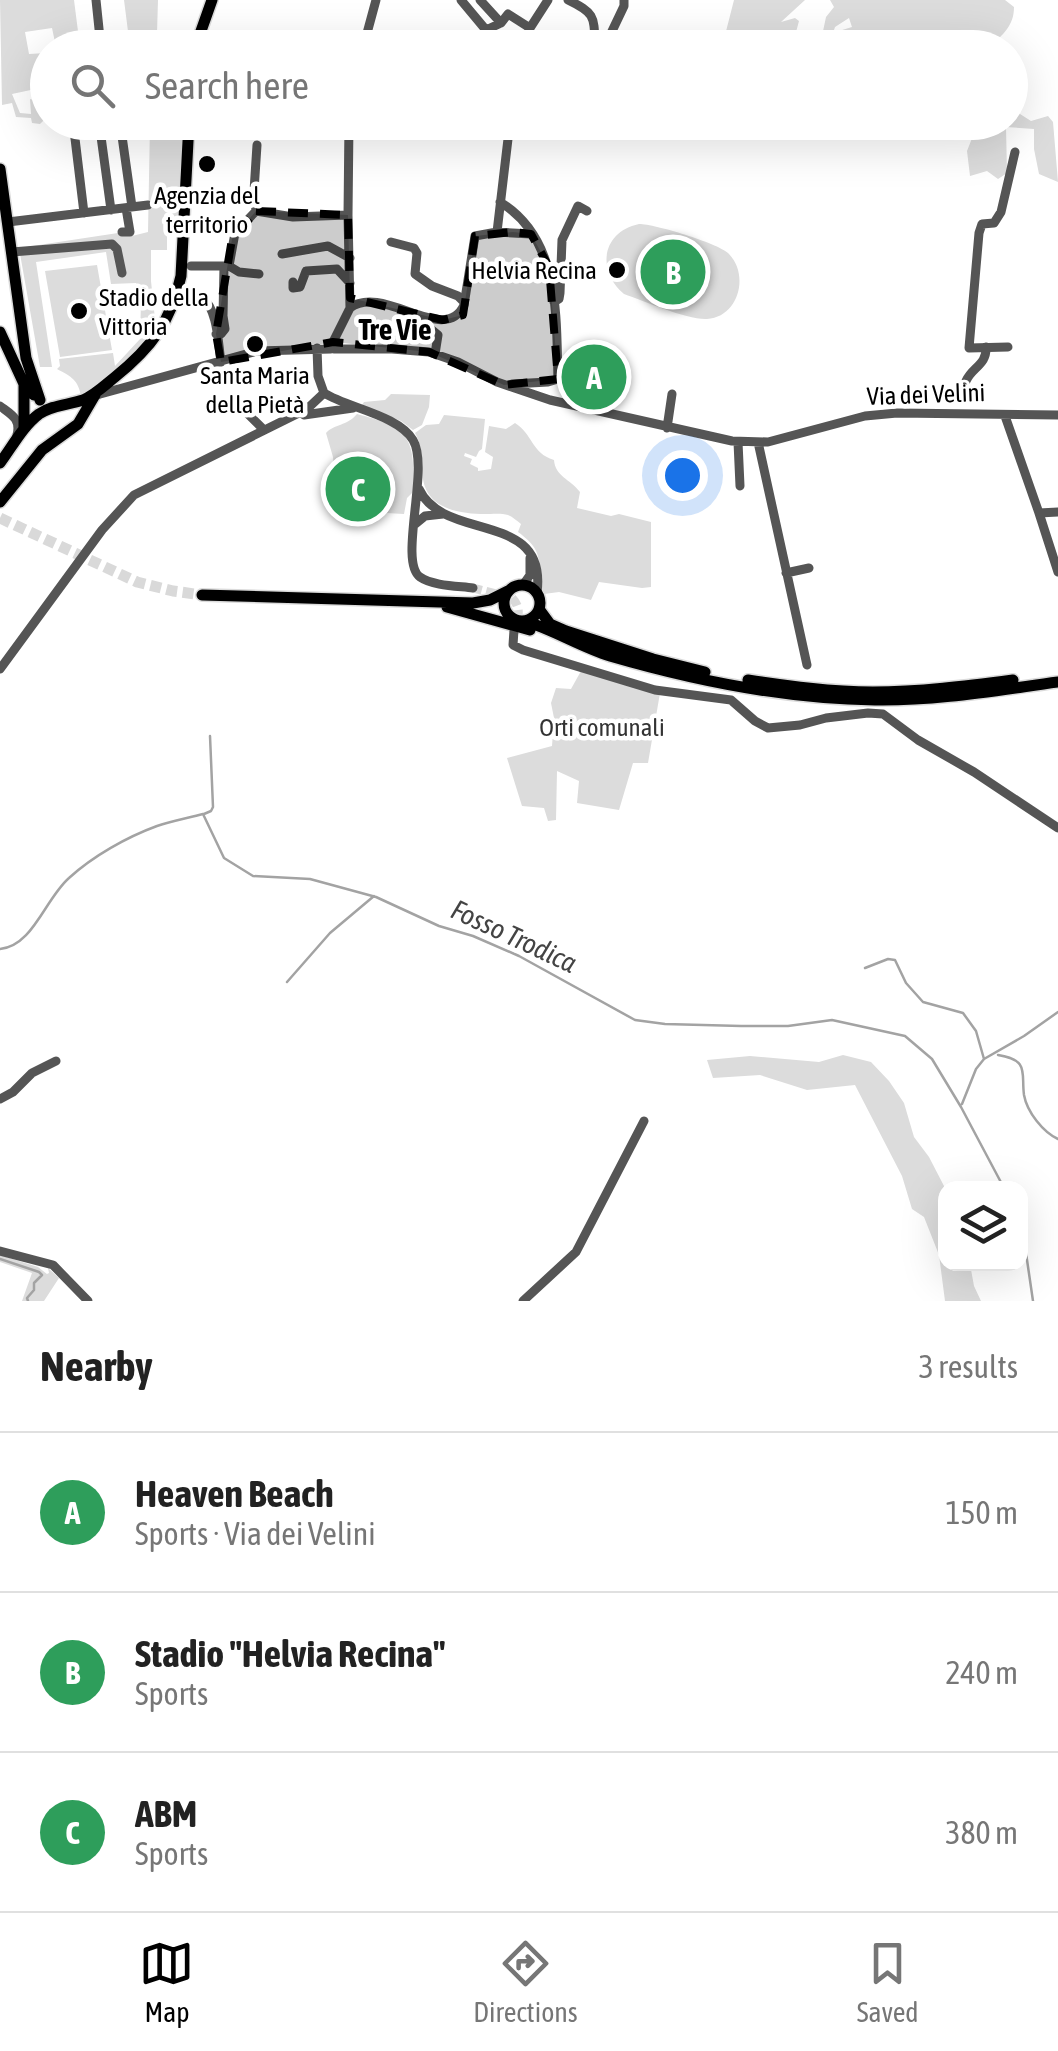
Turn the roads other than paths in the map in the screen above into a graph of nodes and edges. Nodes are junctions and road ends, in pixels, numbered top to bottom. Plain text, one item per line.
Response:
1 (96, 0) edge
2 (212, 0) edge
3 (376, 0) edge
4 (462, 0) edge
5 (480, 0) edge
6 (548, 0) edge
7 (624, 0) edge
8 (575, 1) edge
9 (470, 11) junction
10 (505, 13) edge
11 (530, 28) joint
12 (99, 30) edge
13 (201, 30) edge
14 (368, 30) edge
15 (486, 30) joint
16 (594, 30) edge
17 (611, 30) edge
18 (75, 140) edge
19 (101, 140) edge
20 (122, 140) edge
21 (188, 140) edge
22 (348, 140) edge
23 (508, 140) edge
24 (257, 145) dead end
25 (1015, 152) dead end
26 (0, 169) edge
27 (500, 202) junction
28 (2, 205) edge
29 (148, 205) dead end
30 (129, 208) junction
31 (111, 210) junction
32 (256, 210) junction
33 (587, 211) dead end
34 (84, 213) junction
35 (348, 215) junction
36 (4, 220) edge
37 (122, 232) dead end
38 (497, 232) junction
39 (531, 234) junction
40 (390, 242) dead end
41 (12, 252) junction
42 (282, 254) dead end
43 (350, 258) junction
44 (192, 266) dead end
45 (227, 266) junction
46 (122, 273) dead end
47 (260, 274) dead end
48 (293, 282) dead end
49 (350, 284) junction
50 (178, 288) junction
51 (554, 302) junction
52 (463, 306) junction
53 (350, 308) junction
54 (405, 310) junction
55 (0, 332) edge
56 (216, 334) junction
57 (336, 344) junction
58 (1008, 347) dead end
59 (317, 348) junction
60 (986, 348) junction
61 (435, 354) junction
62 (221, 362) junction
63 (22, 363) junction
64 (966, 381) dead end
65 (24, 384) junction
66 (504, 385) junction
67 (322, 390) junction
68 (672, 394) dead end
69 (40, 400) junction
70 (93, 400) junction
71 (236, 402) dead end
72 (0, 406) edge
73 (54, 407) junction
74 (356, 408) junction
75 (1058, 415) edge
76 (1005, 416) junction
77 (291, 417) junction
78 (667, 428) junction
79 (264, 430) junction
80 (19, 437) junction
81 (738, 442) junction
82 (758, 442) junction
83 (0, 463) edge
84 (740, 486) dead end
85 (418, 487) junction
86 (0, 502) edge
87 (1058, 512) edge
88 (1039, 513) junction
89 (448, 514) junction
90 (414, 525) junction
91 (529, 550) junction
92 (809, 568) dead end
93 (1058, 572) edge
94 (786, 573) junction
95 (523, 584) junction
96 (474, 588) tunnel mouth
97 (508, 591) junction
98 (537, 593) junction
99 (202, 595) tunnel mouth
100 (423, 600) junction
101 (539, 610) junction
102 (507, 614) junction
103 (525, 621) junction
104 (514, 630) tunnel mouth
105 (600, 652) junction
106 (806, 664) dead end
107 (0, 669) edge
108 (1058, 678) edge
109 (1058, 828) edge
110 (56, 1062) dead end
111 (0, 1099) edge
112 (644, 1121) dead end
113 (0, 1251) edge
114 (88, 1301) edge
115 (523, 1301) edge

1 - 12 street
2 - 13 main road
3 - 14 street
4 - 9 street
5 - 9 street
5 - 10 street
6 - 11 street
7 - 17 street
8 - 16 street
9 - 15 street
10 - 11 street
10 - 15 street
18 - 34 street
19 - 31 street
20 - 30 street
21 - 50 main road
22 - 35 street
23 - 27 street
24 - 32 street
25 - 60 street
26 - 28 main road
27 - 38 street
27 - 39 street
28 - 36 main road
29 - 30 street
30 - 31 street
30 - 37 street
31 - 34 street
32 - 35 street
32 - 45 street
33 - 51 street
34 - 36 street
35 - 43 street
36 - 41 main road
38 - 39 street
38 - 52 street
39 - 51 street
40 - 52 street
41 - 46 street
41 - 63 main road
42 - 43 street
43 - 49 street
44 - 45 street
45 - 47 street
45 - 56 street
48 - 49 street
49 - 53 street
50 - 56 street
50 - 70 main road
51 - 66 street
52 - 54 street
53 - 54 street
53 - 57 street
54 - 61 street
55 - 63 main road
56 - 62 street
57 - 59 street, Via dei Velini
57 - 61 street, Via dei Velini
58 - 60 street
59 - 62 street, Via dei Velini
59 - 67 street
60 - 64 street
61 - 66 street, Via dei Velini
62 - 70 street, Via dei Velini
63 - 65 main road
63 - 69 main road
65 - 69 main road
65 - 80 main road
66 - 78 street, Via dei Velini
67 - 74 street
67 - 77 street
68 - 78 street
69 - 73 main road
70 - 73 main road
70 - 86 main road
71 - 79 street
72 - 80 street
73 - 80 main road
74 - 77 street
74 - 85 street
75 - 76 street, Via dei Velini
76 - 82 street, Via dei Velini
76 - 88 street
77 - 79 street
78 - 81 street, Via dei Velini
79 - 107 street
80 - 83 main road
81 - 82 street, Via dei Velini
81 - 84 street
82 - 94 street
85 - 89 street
85 - 90 street
87 - 88 street
88 - 93 street
89 - 90 street
89 - 91 street
90 - 96 street
91 - 95 street
91 - 98 street
92 - 94 street
94 - 106 street
95 - 97 main road
95 - 98 main road
97 - 100 main road
97 - 102 main road
98 - 101 main road
99 - 100 main road
100 - 102 main road
100 - 105 main road
101 - 103 main road
101 - 108 main road
102 - 103 main road
103 - 105 main road
104 - 109 street
105 - 108 main road
110 - 111 street
112 - 115 street
113 - 114 street

